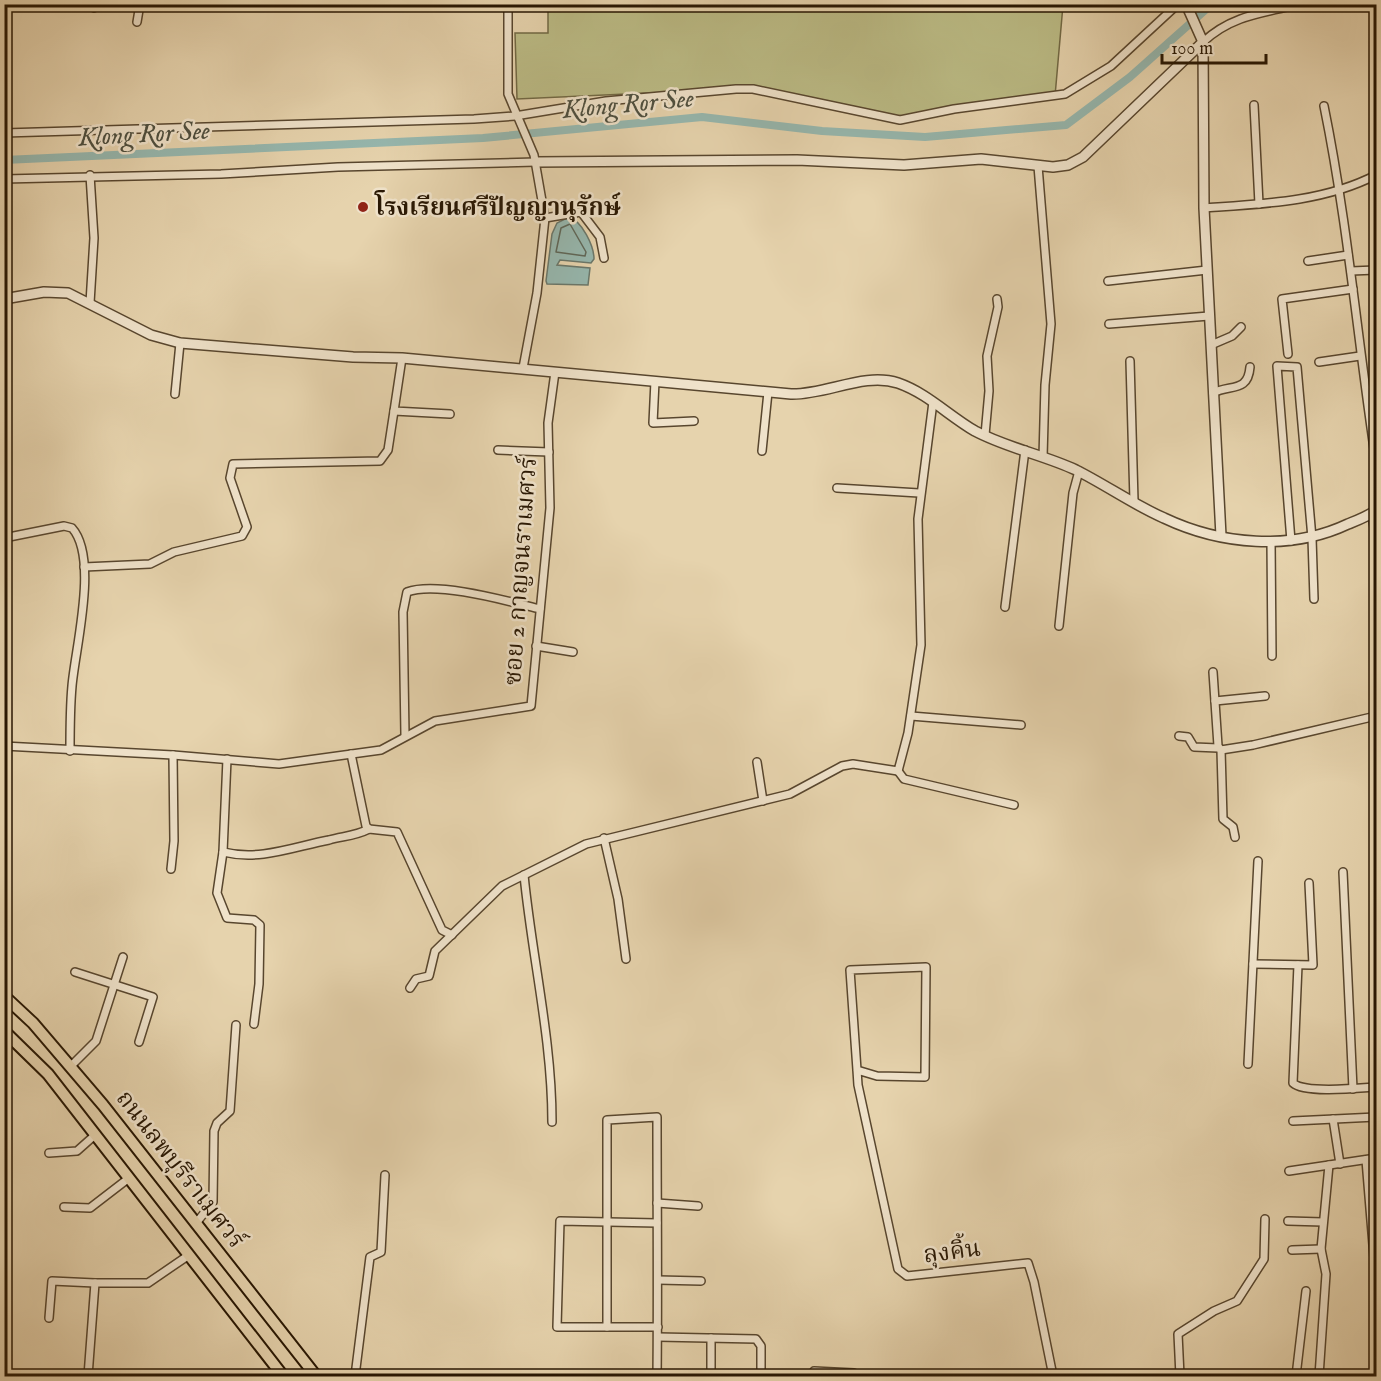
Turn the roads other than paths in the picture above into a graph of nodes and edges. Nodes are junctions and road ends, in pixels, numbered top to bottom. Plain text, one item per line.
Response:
1 (140, 4) edge
2 (508, 4) edge
3 (1178, 4) edge
4 (1186, 4) edge
5 (1301, 4) edge
6 (137, 22) dead end
7 (1202, 40) junction
8 (1254, 105) dead end
9 (1324, 106) dead end
10 (516, 118) junction
11 (4, 133) edge
12 (535, 158) junction
13 (1038, 166) junction
14 (1377, 175) edge
15 (90, 176) junction
16 (4, 179) edge
17 (1341, 192) junction
18 (1259, 204) junction
19 (1203, 208) junction
20 (545, 218) junction
21 (1348, 255) junction
22 (604, 258) dead end
23 (1308, 261) dead end
24 (1208, 270) junction
25 (1377, 270) edge
26 (1351, 271) junction
27 (1108, 281) dead end
28 (1353, 289) junction
29 (4, 299) edge
30 (997, 299) dead end
31 (90, 303) junction
32 (1209, 316) junction
33 (1109, 324) dead end
34 (1241, 327) dead end
35 (180, 343) junction
36 (1211, 345) junction
37 (1288, 354) dead end
38 (1360, 356) junction
39 (402, 358) junction
40 (1130, 361) dead end
41 (1319, 362) dead end
42 (1250, 367) dead end
43 (524, 368) junction
44 (555, 372) junction
45 (655, 381) junction
46 (768, 392) junction
47 (1213, 393) junction
48 (175, 394) dead end
49 (933, 402) junction
50 (394, 411) junction
51 (450, 414) dead end
52 (694, 422) dead end
53 (985, 435) junction
54 (498, 450) dead end
55 (1025, 450) junction
56 (762, 451) dead end
57 (549, 452) junction
58 (1043, 457) junction
59 (1377, 462) edge
60 (1079, 471) junction
61 (837, 488) dead end
62 (919, 493) junction
63 (1134, 501) junction
64 (1375, 511) edge
65 (1221, 536) junction
66 (4, 538) edge
67 (1312, 538) junction
68 (1271, 542) junction
69 (1291, 542) junction
70 (1377, 542) edge
71 (84, 567) junction
72 (1314, 599) dead end
73 (1005, 607) dead end
74 (540, 609) junction
75 (1059, 626) dead end
76 (536, 646) junction
77 (573, 652) dead end
78 (1272, 656) dead end
79 (1213, 672) dead end
80 (1265, 696) dead end
81 (1215, 701) junction
82 (911, 716) junction
83 (1377, 717) edge
84 (1021, 725) dead end
85 (405, 735) junction
86 (1179, 736) dead end
87 (4, 746) edge
88 (1220, 749) junction
89 (70, 751) junction
90 (351, 754) junction
91 (174, 755) junction
92 (227, 759) junction
93 (756, 762) dead end
94 (898, 771) junction
95 (763, 801) junction
96 (1014, 805) dead end
97 (369, 829) junction
98 (1235, 837) dead end
99 (604, 838) junction
100 (223, 852) junction
101 (1258, 861) dead end
102 (171, 869) dead end
103 (1343, 872) dead end
104 (524, 875) junction
105 (1309, 883) dead end
106 (452, 935) junction
107 (123, 957) dead end
108 (626, 959) dead end
109 (1253, 964) junction
110 (1298, 965) junction
111 (75, 972) dead end
112 (114, 984) junction
113 (410, 988) dead end
114 (4, 996) edge
115 (236, 1024) dead end
116 (254, 1024) dead end
117 (4, 1031) edge
118 (139, 1042) dead end
119 (1248, 1064) dead end
120 (70, 1065) junction
121 (857, 1070) junction
122 (1377, 1087) edge
123 (1353, 1089) junction
124 (1377, 1118) edge
125 (1333, 1119) junction
126 (1293, 1121) dead end
127 (552, 1122) dead end
128 (95, 1135) junction
129 (49, 1154) dead end
130 (1377, 1158) edge
131 (1366, 1160) junction
132 (1340, 1164) junction
133 (1329, 1165) junction
134 (1289, 1171) dead end
135 (386, 1175) dead end
136 (129, 1178) junction
137 (657, 1203) junction
138 (698, 1206) dead end
139 (64, 1207) dead end
140 (1264, 1219) dead end
141 (1288, 1221) dead end
142 (197, 1222) junction
143 (1323, 1222) junction
144 (606, 1223) junction
145 (657, 1223) junction
146 (1321, 1249) junction
147 (1292, 1250) dead end
148 (189, 1255) junction
149 (1374, 1257) dead end
150 (658, 1280) junction
151 (702, 1281) dead end
152 (94, 1283) junction
153 (1306, 1291) dead end
154 (49, 1318) dead end
155 (607, 1327) junction
156 (658, 1328) junction
157 (658, 1337) junction
158 (711, 1338) junction
159 (854, 1373) dead end
160 (87, 1377) edge
161 (283, 1377) edge
162 (316, 1377) edge
163 (356, 1377) edge
164 (657, 1377) edge
165 (711, 1377) edge
166 (761, 1377) edge
167 (814, 1377) edge
168 (1053, 1377) edge
169 (1180, 1377) edge
170 (1296, 1377) edge
171 (1319, 1377) edge

1 - 6 street
2 - 10 street
3 - 10 street
4 - 7 street
5 - 7 street
7 - 13 street
7 - 19 street
8 - 18 street
9 - 17 street
10 - 11 street
10 - 12 street
12 - 13 street
12 - 15 street
12 - 20 street
13 - 58 street
14 - 17 street
15 - 16 street
15 - 31 street
17 - 18 street
17 - 21 street
18 - 19 street
19 - 24 street
20 - 22 street
20 - 43 street
21 - 23 street
21 - 26 street
24 - 27 street
24 - 32 street
25 - 26 street
26 - 28 street
28 - 37 street
28 - 38 street
29 - 31 street
30 - 53 street
31 - 35 street
32 - 33 street
32 - 36 street
34 - 36 street
35 - 39 street
35 - 48 street
36 - 47 street
38 - 41 street
38 - 59 street
39 - 43 street
39 - 50 street
40 - 63 street
42 - 47 street
43 - 44 street
44 - 45 street
44 - 57 street, ซอย 2 กาญจนราเมศวร์
45 - 46 street
45 - 52 street
46 - 49 street
46 - 56 street
47 - 65 street
49 - 53 street
49 - 62 street
50 - 51 street
50 - 71 street
53 - 55 street
54 - 57 street
55 - 58 street
55 - 73 street
57 - 74 street, ซอย 2 กาญจนราเมศวร์
58 - 60 street
60 - 63 street
60 - 75 street
61 - 62 street
62 - 82 street
63 - 65 street
64 - 67 street
64 - 70 street
65 - 68 street
66 - 71 street
67 - 69 street
67 - 69 street
67 - 72 street
68 - 69 street
68 - 78 street
71 - 89 street
74 - 76 street, ซอย 2 กาญจนราเมศวร์
74 - 85 street
76 - 77 street
76 - 85 street, ซอย 2 กาญจนราเมศวร์
79 - 81 street
80 - 81 street
81 - 88 street
82 - 84 street
82 - 94 street
83 - 88 street
85 - 90 street, ซอย 2 กาญจนราเมศวร์
86 - 88 street
87 - 89 street, ซอย 2 กาญจนราเมศวร์
88 - 98 street
89 - 91 street, ซอย 2 กาญจนราเมศวร์
90 - 92 street, ซอย 2 กาญจนราเมศวร์
90 - 97 street
91 - 92 street, ซอย 2 กาญจนราเมศวร์
91 - 102 street
92 - 100 street
93 - 95 street
94 - 95 street
94 - 96 street
95 - 99 street
97 - 100 street
97 - 106 street
99 - 104 street
99 - 108 street
100 - 116 street
101 - 109 street
103 - 123 street
104 - 106 street
104 - 127 street
105 - 110 street
106 - 113 street
107 - 112 street
109 - 110 street
109 - 119 street
110 - 123 street
111 - 112 street
112 - 118 street
112 - 120 street
114 - 120 main road, ถนนลพบุรีราเมศวร์
115 - 142 street
117 - 128 main road, ถนนลพบุรีราเมศวร์
120 - 142 main road, ถนนลพบุรีราเมศวร์
121 - 121 street, ลุงคิ้น
121 - 168 street, ลุงคิ้น
122 - 123 street
124 - 125 street
125 - 126 street
125 - 132 street
128 - 129 street
128 - 136 main road, ถนนลพบุรีราเมศวร์
130 - 131 street
131 - 132 street
131 - 149 street
132 - 133 street
133 - 134 street
133 - 143 street
135 - 163 street
136 - 139 street
136 - 148 main road, ถนนลพบุรีราเมศวร์
137 - 138 street
137 - 144 street
137 - 145 street
140 - 169 street
141 - 143 street
142 - 162 main road, ถนนลพบุรีราเมศวร์
143 - 146 street
144 - 145 street
144 - 155 street
144 - 155 street
145 - 150 street
146 - 147 street
146 - 171 street
148 - 152 street
148 - 161 main road, ถนนลพบุรีราเมศวร์
150 - 151 street
150 - 156 street
152 - 154 street
152 - 160 street
153 - 170 street
155 - 156 street
156 - 157 street
157 - 158 street
157 - 164 street
158 - 165 street
158 - 166 street
159 - 167 street

